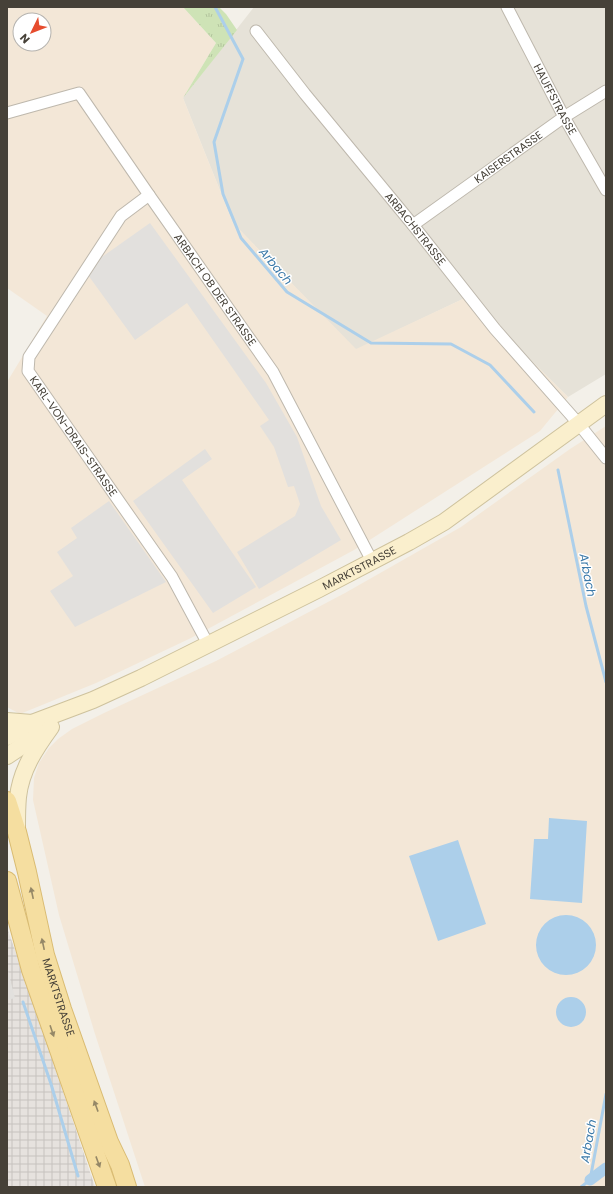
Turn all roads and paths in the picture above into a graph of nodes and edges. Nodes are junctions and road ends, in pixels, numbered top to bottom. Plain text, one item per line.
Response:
1 (507, 7) edge
2 (256, 31) dead end
3 (606, 91) edge
4 (7, 113) edge
5 (564, 117) junction
6 (606, 190) edge
7 (149, 195) junction
8 (413, 225) junction
9 (606, 404) edge
10 (578, 423) junction
11 (606, 458) edge
12 (372, 562) junction
13 (208, 644) junction
14 (93, 700) junction
15 (7, 721) edge
16 (32, 723) junction
17 (51, 727) junction
18 (7, 737) edge
19 (7, 756) edge
20 (7, 802) edge
21 (17, 832) junction
22 (7, 881) edge
23 (109, 1187) edge
24 (127, 1187) edge

1 - 5 street, HAUFFSTRASSE
2 - 8 street, ARBACHSTRASSE
3 - 5 street, KAISERSTRASSE
4 - 7 street, ARBACH OB DER STRASSE
5 - 6 street, HAUFFSTRASSE
5 - 8 street, KAISERSTRASSE
7 - 12 street, ARBACH OB DER STRASSE
7 - 13 street, KARL-VON-DRAIS-STRASSE
8 - 10 street, ARBACHSTRASSE
9 - 10 main road, MARKTSTRASSE
10 - 11 street, ARBACHSTRASSE
10 - 12 main road, MARKTSTRASSE
12 - 13 main road, MARKTSTRASSE
13 - 14 main road, MARKTSTRASSE
14 - 16 main road, MARKTSTRASSE
14 - 17 main road, MARKTSTRASSE
15 - 16 main road
16 - 18 main road, MARKTSTRASSE
17 - 19 main road, MARKTSTRASSE
17 - 21 main road
20 - 21 main road, MARKTSTRASSE
24 -> 21 main road, MARKTSTRASSE
22 -> 23 main road, MARKTSTRASSE

